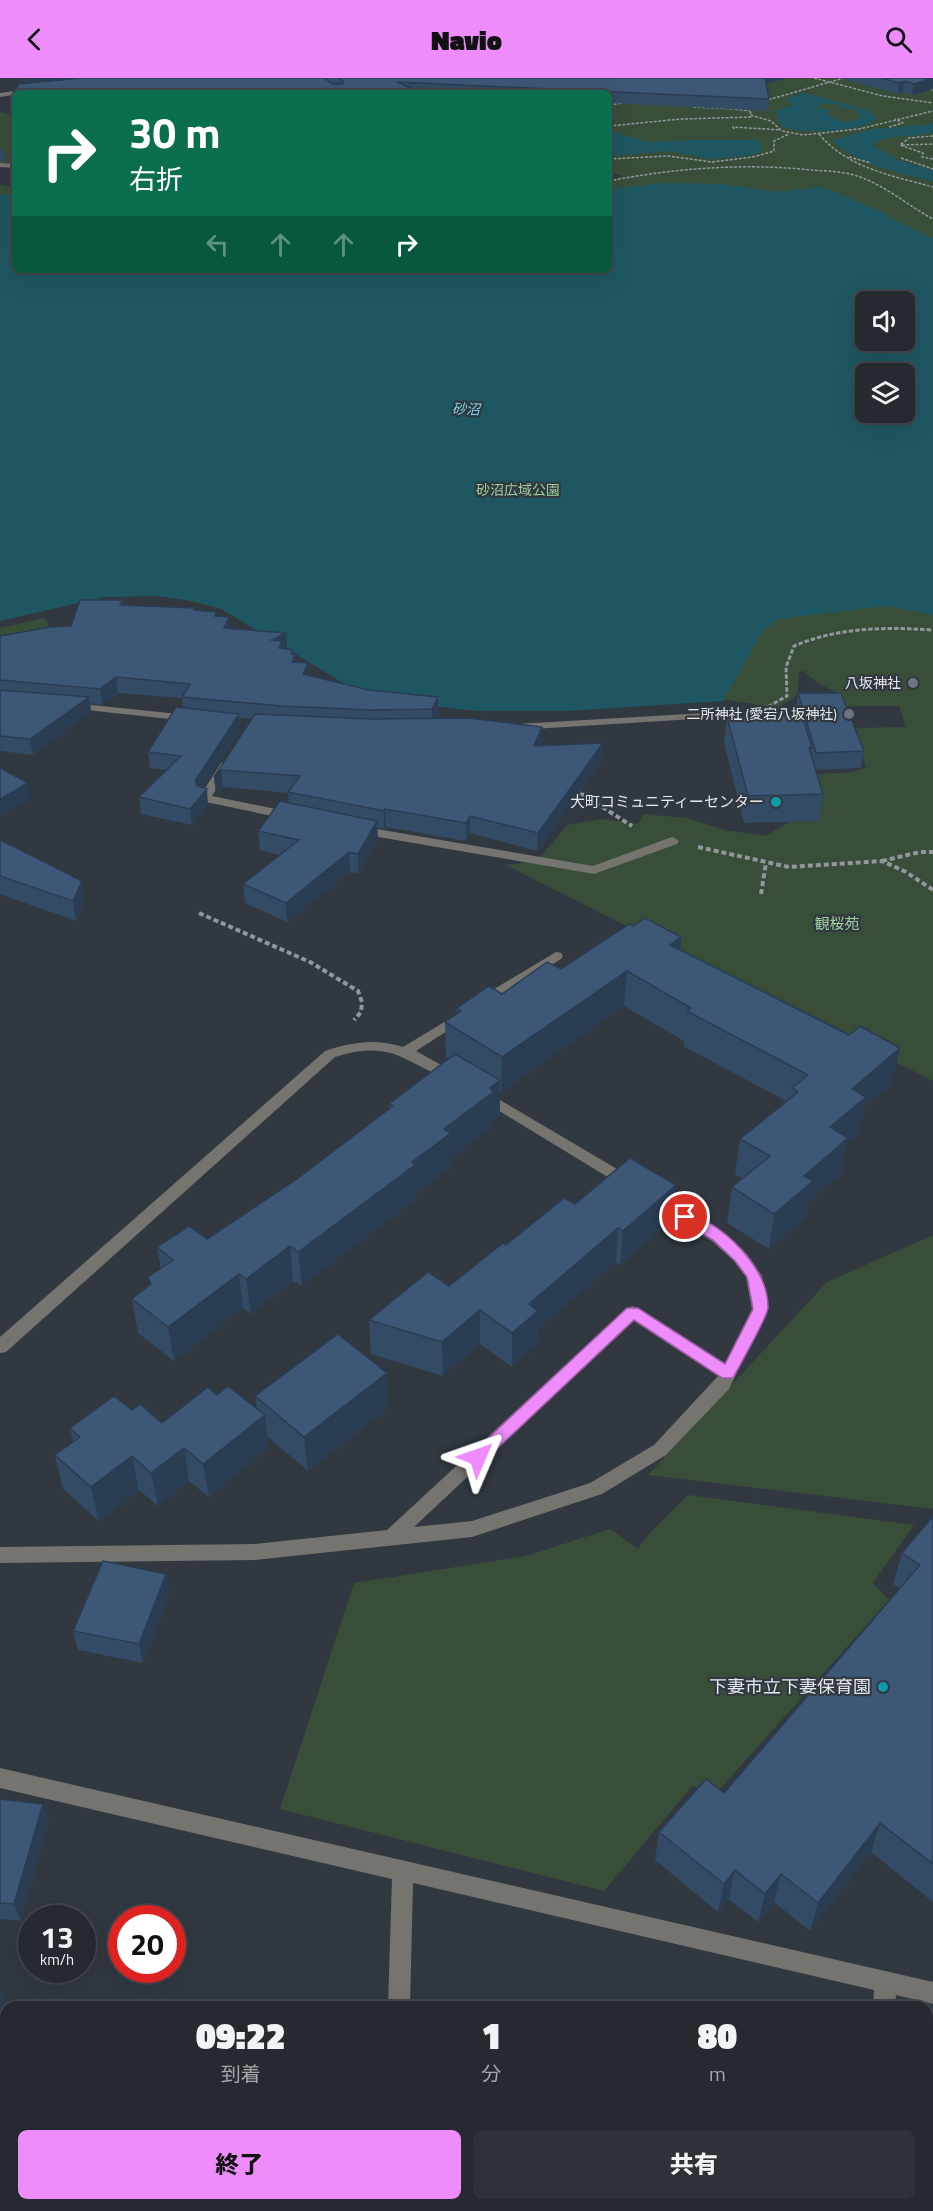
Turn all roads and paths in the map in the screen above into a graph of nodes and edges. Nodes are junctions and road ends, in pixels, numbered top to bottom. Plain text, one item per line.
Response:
1 (814, 78) edge
2 (844, 78) edge
3 (830, 82) junction
4 (43, 88) edge
5 (31, 90) edge
6 (891, 92) edge
7 (880, 96) junction
8 (631, 102) edge
9 (933, 103) edge
10 (726, 104) edge
11 (612, 105) edge
12 (684, 106) edge
13 (737, 109) junction
14 (750, 111) junction
15 (933, 111) edge
16 (753, 117) junction
17 (894, 119) junction
18 (612, 126) edge
19 (889, 127) dead end
20 (734, 129) dead end
21 (781, 130) junction
22 (790, 134) junction
23 (819, 134) junction
24 (933, 136) edge
25 (933, 144) edge
26 (901, 145) junction
27 (846, 157) junction
28 (901, 158) dead end
29 (612, 159) edge
30 (933, 159) edge
31 (871, 163) dead end
32 (933, 168) edge
33 (612, 180) edge
34 (933, 187) edge
35 (933, 219) edge
36 (933, 630) edge
37 (64, 705) edge
38 (722, 715) joint
39 (751, 716) junction
40 (762, 717) edge
41 (196, 719) edge
42 (502, 728) edge
43 (234, 752) edge
44 (578, 783) edge
45 (309, 820) edge
46 (343, 827) edge
47 (673, 841) junction
48 (933, 852) edge
49 (882, 861) junction
50 (766, 863) junction
51 (933, 890) edge
52 (760, 894) dead end
53 (199, 914) dead end
54 (556, 956) dead end
55 (351, 1023) dead end
56 (403, 1053) junction
57 (0, 1347) edge
58 (728, 1374) junction
59 (393, 1537) junction
60 (0, 1556) edge
61 (0, 1778) edge
62 (403, 1871) junction
63 (885, 1983) junction
64 (933, 1993) edge
65 (399, 2001) edge
66 (884, 2001) edge

1 - 3 path
2 - 3 path
3 - 7 path
3 - 14 path
4 - 5 street
6 - 7 path
7 - 9 path
8 - 11 path
10 - 13 path
12 - 13 path
13 - 14 path
14 - 16 path
15 - 17 path
16 - 18 path
16 - 21 path
17 - 19 path
17 - 23 path
20 - 21 path
21 - 22 path
22 - 23 path
22 - 29 path
23 - 27 path
24 - 26 path
25 - 26 path
26 - 30 path
27 - 31 path
27 - 34 path
28 - 32 path
33 - 35 path
36 - 39 path
37 - 41 street
38 - 39 path
38 - 42 street
39 - 40 path
43 - 45 street
44 - 47 path
46 - 47 street
47 - 50 path
48 - 49 path
49 - 50 path
49 - 51 path
50 - 52 path
53 - 55 path
54 - 56 street
56 - 57 street
56 - 58 street
58 - 59 street
58 - 59 street
59 - 60 street
61 - 62 street
62 - 63 street
62 - 65 street
63 - 64 street
63 - 66 street

